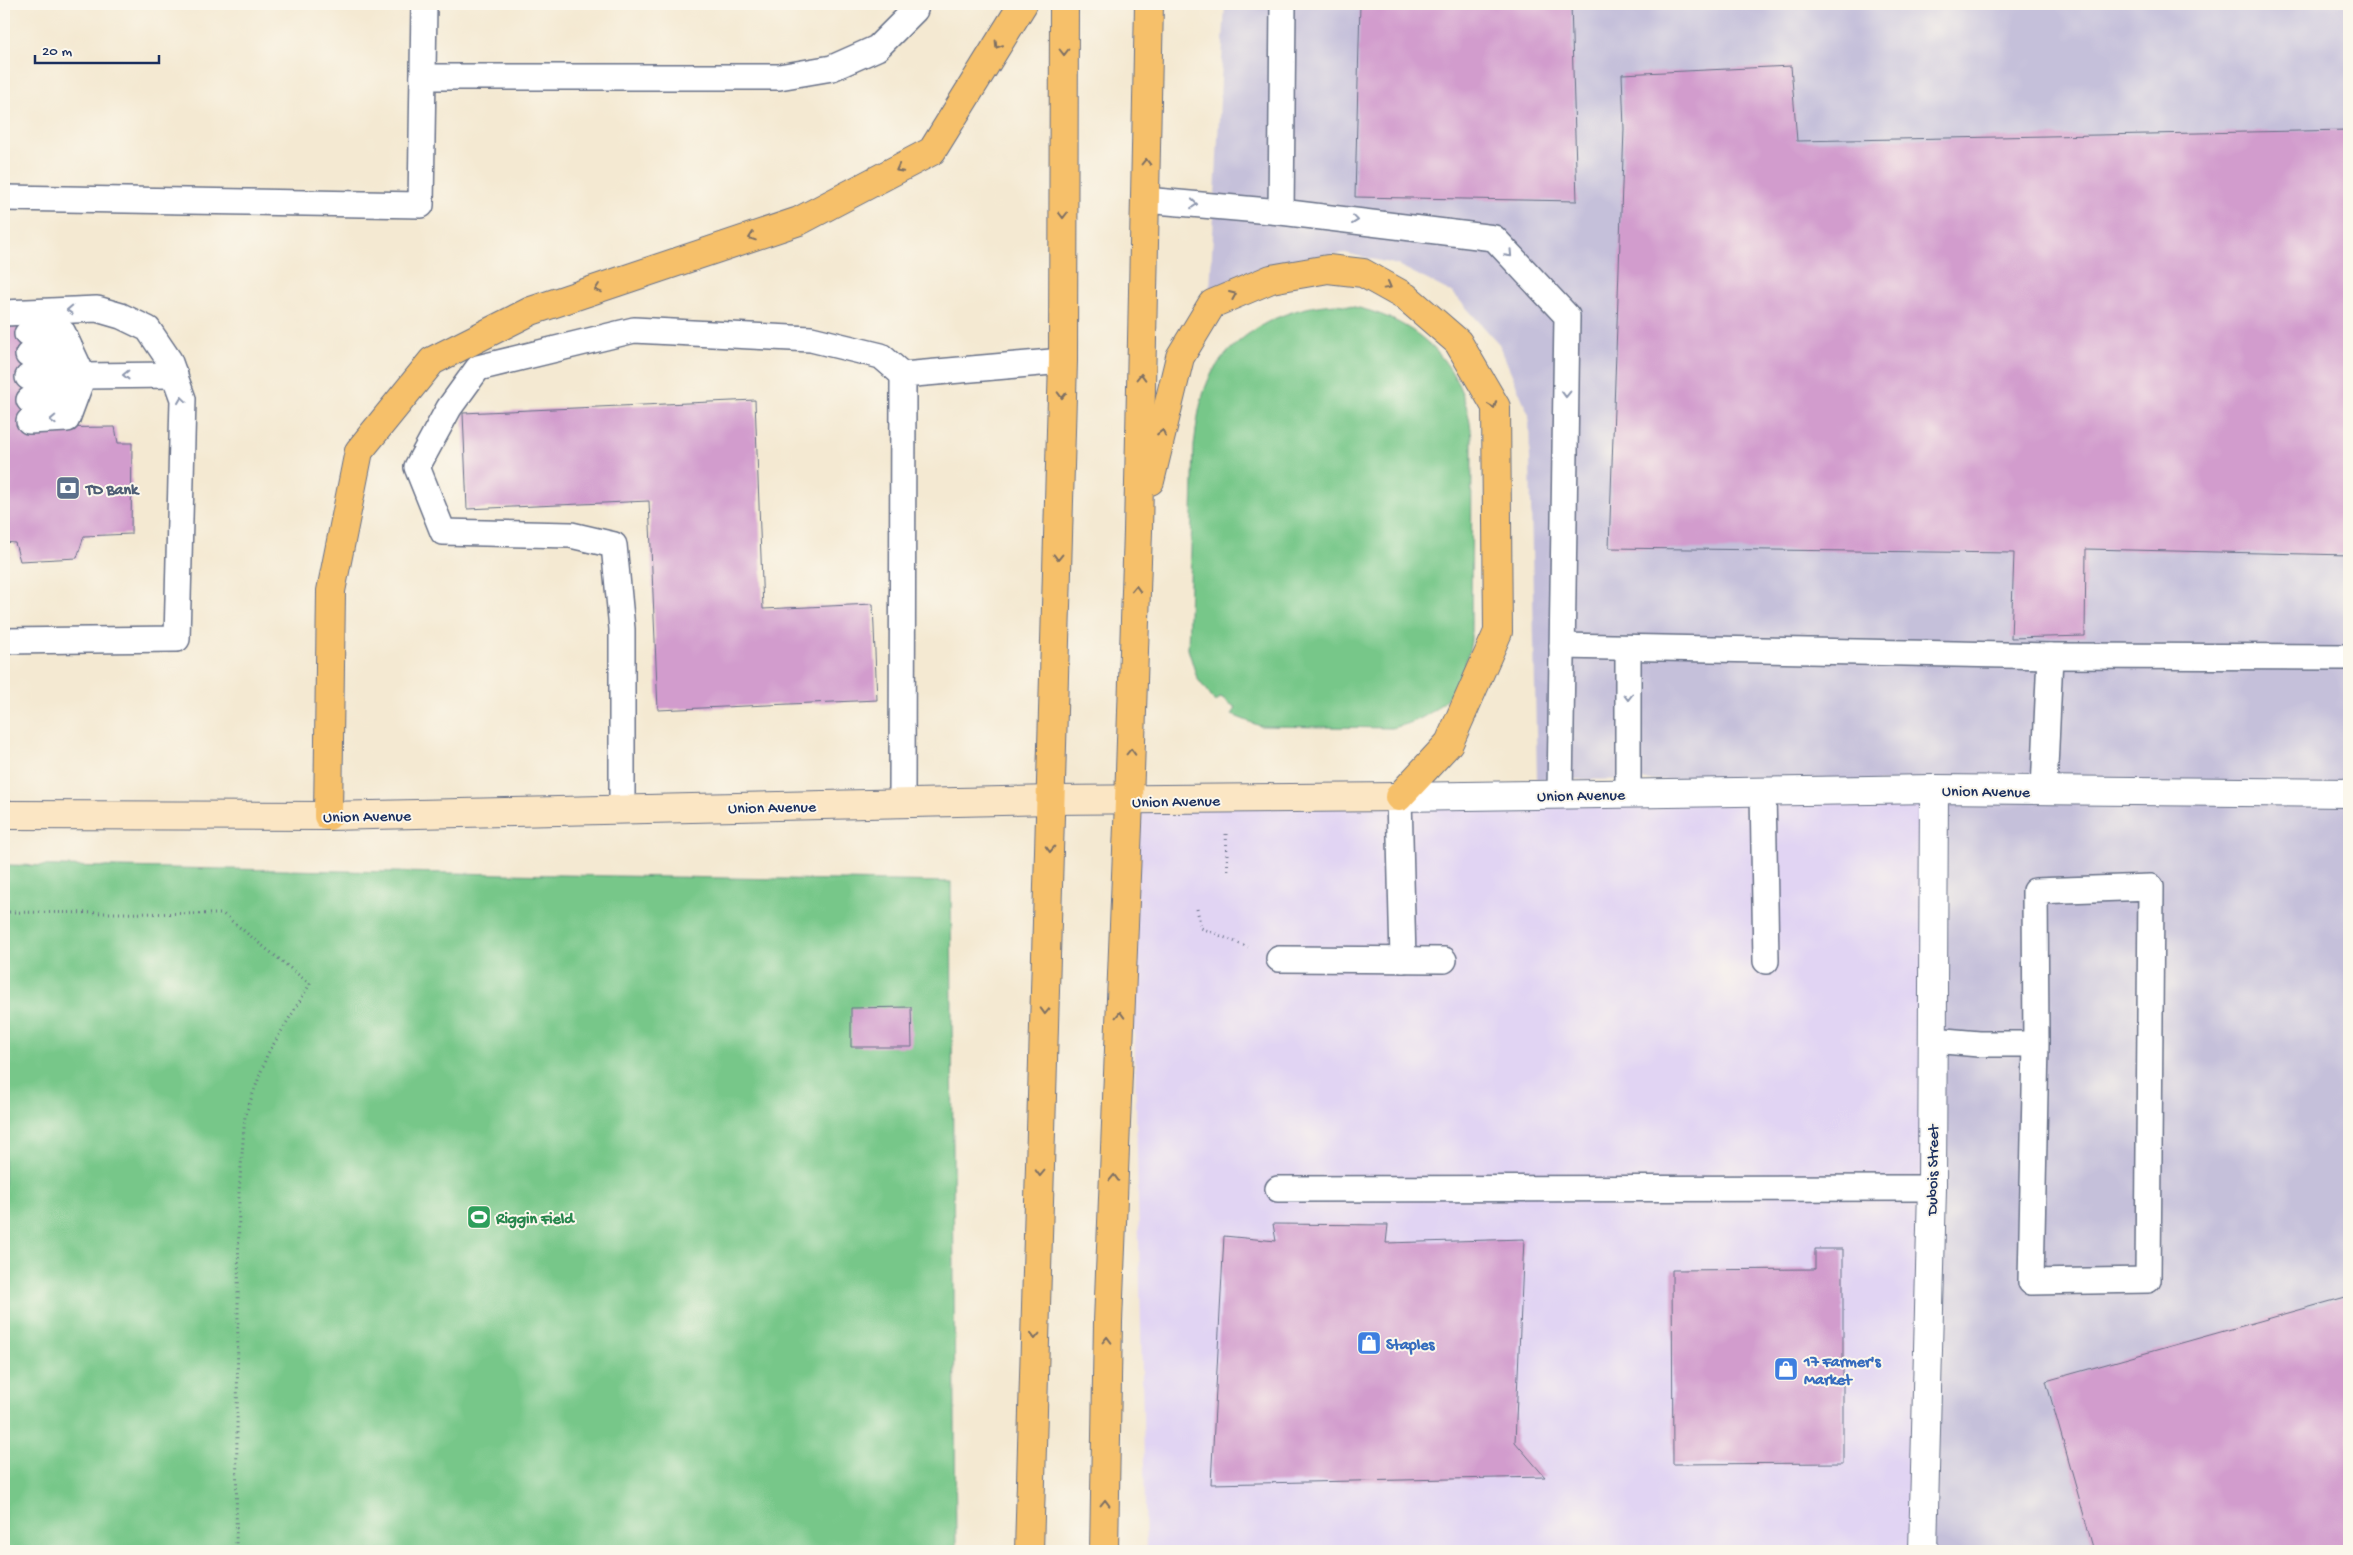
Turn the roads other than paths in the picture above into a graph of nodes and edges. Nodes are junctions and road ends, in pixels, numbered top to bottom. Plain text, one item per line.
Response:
1 (424, 4) edge
2 (916, 4) edge
3 (1023, 4) edge
4 (1064, 4) edge
5 (1149, 4) edge
6 (1284, 4) edge
7 (423, 76) junction
8 (4, 198) edge
9 (1145, 200) junction
10 (1281, 212) junction
11 (4, 313) edge
12 (1063, 361) junction
13 (175, 375) junction
14 (903, 375) junction
15 (83, 376) junction
16 (28, 377) junction
17 (1138, 531) junction
18 (4, 641) edge
19 (1562, 646) junction
20 (1628, 648) junction
21 (2050, 656) junction
22 (2349, 657) edge
23 (1934, 789) junction
24 (2044, 790) junction
25 (1763, 792) junction
26 (2349, 793) edge
27 (1560, 794) junction
28 (1628, 794) junction
29 (1399, 797) junction
30 (1052, 800) junction
31 (1129, 801) junction
32 (902, 803) junction
33 (622, 810) junction
34 (4, 815) edge
35 (328, 816) junction
36 (1279, 959) road end
37 (1403, 960) junction
38 (1444, 960) dead end
39 (1766, 961) dead end
40 (1933, 1040) junction
41 (2036, 1044) junction
42 (1932, 1188) junction
43 (1278, 1189) dead end
44 (1029, 1551) edge
45 (1104, 1551) edge
46 (1922, 1551) edge

1 - 7 lane
2 - 7 lane
3 -> 35 highway
4 -> 12 highway
9 -> 5 highway
6 - 10 lane
7 - 8 lane
9 -> 10 lane
17 -> 9 highway
10 -> 19 lane
13 -> 11 lane
12 - 14 lane
12 -> 30 highway
13 -> 15 lane
18 -> 13 lane
14 - 32 lane
14 - 33 lane
15 - 16 lane
15 -> 16 lane
15 - 16 lane
17 -> 29 highway
31 -> 17 highway
19 - 20 lane
19 - 27 lane
20 - 21 lane
20 -> 28 lane
21 - 22 lane
21 - 24 lane
23 - 24 street, Union Avenue
23 - 25 street, Union Avenue
23 - 40 street, Dubois Street
24 - 26 street, Union Avenue
25 - 28 street, Union Avenue
25 - 39 lane
27 - 28 street, Union Avenue
27 - 29 street, Union Avenue
29 - 31 street, Union Avenue
29 - 37 lane
30 - 31 street, Union Avenue
30 - 32 street, Union Avenue
30 -> 44 highway
45 -> 31 highway
32 - 33 street, Union Avenue
33 - 35 street, Union Avenue
34 - 35 street, Union Avenue
36 - 37 lane
37 - 38 lane
40 - 41 lane
40 - 42 street, Dubois Street
41 - 41 lane
42 - 43 lane
42 - 46 street, Dubois Street

